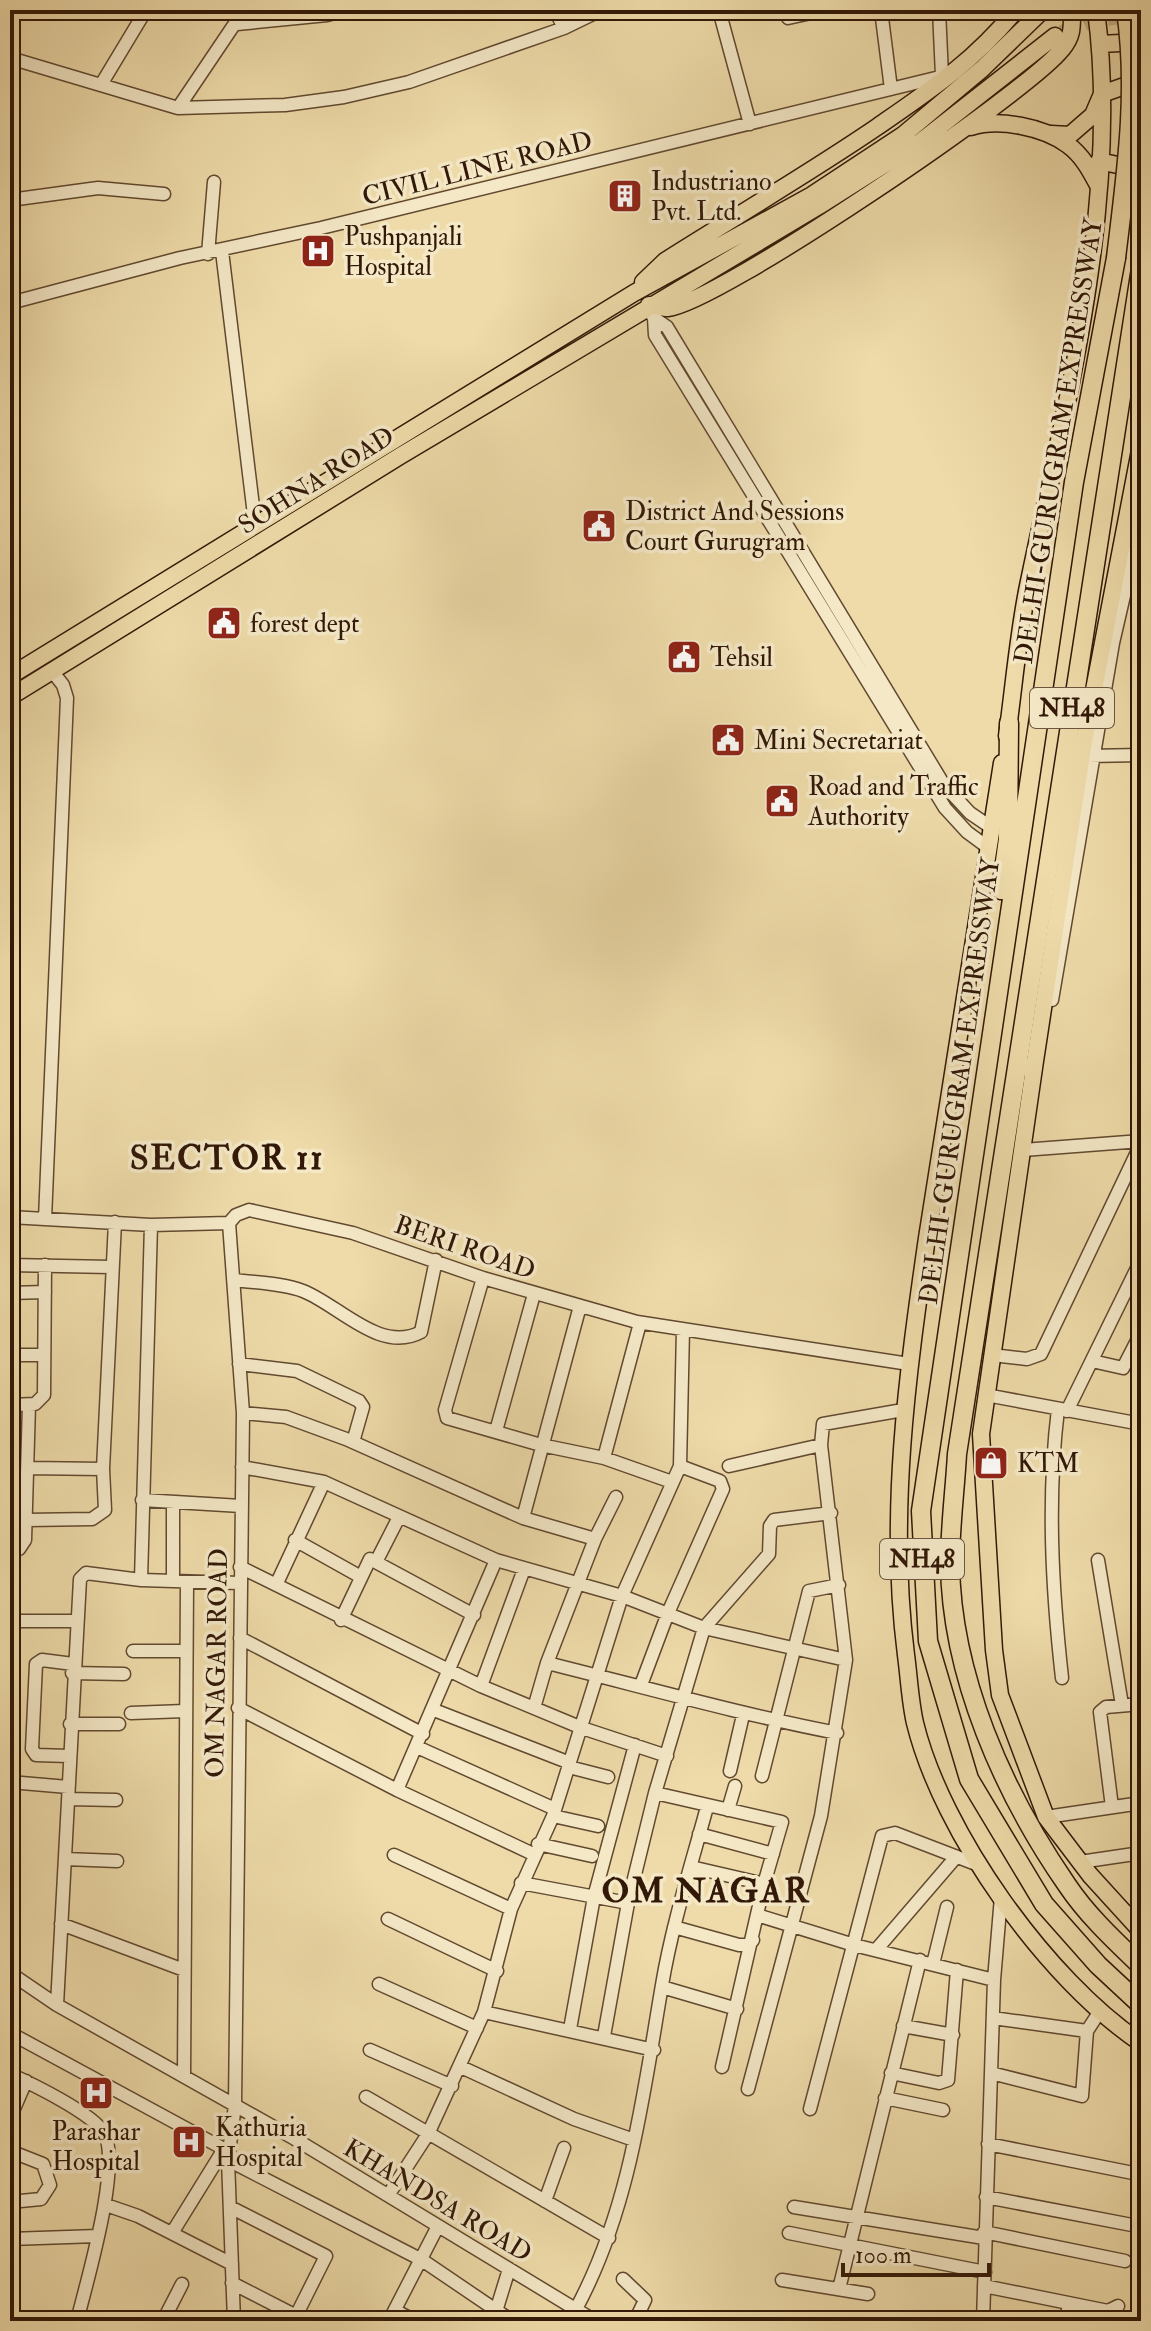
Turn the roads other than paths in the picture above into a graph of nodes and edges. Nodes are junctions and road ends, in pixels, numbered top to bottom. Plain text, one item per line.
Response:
1 (146, 10) edge
2 (244, 10) edge
3 (347, 10) edge
4 (555, 10) edge
5 (601, 10) edge
6 (719, 10) edge
7 (825, 10) edge
8 (881, 10) edge
9 (939, 10) edge
10 (1016, 10) edge
11 (1043, 10) edge
12 (1072, 10) edge
13 (1096, 10) edge
14 (1126, 10) edge
15 (328, 13) edge
16 (788, 18) dead end
17 (237, 24) junction
18 (564, 28) junction
19 (1055, 36) tunnel mouth
20 (1141, 42) edge
21 (1100, 44) junction
22 (10, 58) edge
23 (948, 75) junction
24 (1141, 80) edge
25 (102, 83) junction
26 (891, 89) junction
27 (1102, 94) junction
28 (178, 108) junction
29 (750, 124) junction
30 (1027, 128) junction
31 (961, 130) junction
32 (1099, 161) junction
33 (1141, 170) edge
34 (214, 182) dead end
35 (1099, 186) junction
36 (164, 194) dead end
37 (10, 200) edge
38 (222, 251) junction
39 (208, 254) junction
40 (1141, 268) edge
41 (634, 293) junction
42 (10, 303) edge
43 (650, 310) junction
44 (1141, 445) edge
45 (1141, 522) edge
46 (255, 523) junction
47 (1129, 570) edge
48 (52, 671) junction
49 (10, 676) edge
50 (10, 697) edge
51 (1009, 723) junction
52 (1141, 755) edge
53 (1088, 756) junction
54 (992, 828) junction
55 (990, 849) junction
56 (989, 1052) junction
57 (1035, 1061) junction
58 (1014, 1096) junction
59 (1141, 1142) edge
60 (1023, 1150) junction
61 (10, 1217) edge
62 (45, 1219) junction
63 (115, 1222) junction
64 (229, 1223) junction
65 (151, 1225) junction
66 (436, 1260) junction
67 (1141, 1260) edge
68 (10, 1265) edge
69 (45, 1265) junction
70 (111, 1267) junction
71 (483, 1278) junction
72 (235, 1280) junction
73 (45, 1292) junction
74 (10, 1293) edge
75 (534, 1294) junction
76 (580, 1306) junction
77 (640, 1323) junction
78 (683, 1329) junction
79 (1141, 1333) edge
80 (10, 1355) edge
81 (44, 1355) junction
82 (992, 1355) junction
83 (1092, 1361) junction
84 (239, 1364) junction
85 (909, 1364) junction
86 (986, 1395) junction
87 (10, 1405) edge
88 (29, 1405) junction
89 (903, 1410) junction
90 (1063, 1410) junction
91 (243, 1413) junction
92 (1140, 1424) edge
93 (496, 1431) junction
94 (1141, 1431) edge
95 (353, 1442) junction
96 (541, 1445) junction
97 (821, 1445) junction
98 (604, 1458) junction
99 (680, 1466) junction
100 (729, 1466) dead end
101 (242, 1467) junction
102 (28, 1468) junction
103 (103, 1469) junction
104 (324, 1482) junction
105 (672, 1482) junction
106 (616, 1497) dead end
107 (142, 1500) junction
108 (173, 1502) junction
109 (241, 1506) junction
110 (831, 1513) junction
111 (399, 1517) junction
112 (523, 1518) junction
113 (27, 1520) junction
114 (595, 1539) junction
115 (295, 1540) junction
116 (10, 1552) edge
117 (496, 1560) junction
118 (1098, 1560) dead end
119 (376, 1562) junction
120 (240, 1567) junction
121 (524, 1569) junction
122 (361, 1577) junction
123 (141, 1580) junction
124 (180, 1581) junction
125 (239, 1583) junction
126 (277, 1583) junction
127 (577, 1584) junction
128 (839, 1585) junction
129 (622, 1596) junction
130 (668, 1613) junction
131 (474, 1615) junction
132 (341, 1620) junction
133 (10, 1621) edge
134 (76, 1621) junction
135 (704, 1628) junction
136 (240, 1638) junction
137 (793, 1649) junction
138 (133, 1651) dead end
139 (186, 1651) junction
140 (846, 1660) junction
141 (547, 1663) junction
142 (72, 1668) junction
143 (451, 1671) junction
144 (124, 1674) dead end
145 (597, 1676) junction
146 (1062, 1678) dead end
147 (641, 1685) junction
148 (481, 1686) junction
149 (685, 1697) junction
150 (1141, 1704) edge
151 (1122, 1705) junction
152 (238, 1708) junction
153 (534, 1708) junction
154 (434, 1710) junction
155 (185, 1711) junction
156 (131, 1713) dead end
157 (743, 1715) junction
158 (776, 1721) junction
159 (70, 1724) junction
160 (119, 1724) dead end
161 (582, 1728) junction
162 (837, 1733) junction
163 (423, 1734) junction
164 (635, 1745) junction
165 (417, 1747) junction
166 (69, 1756) junction
167 (667, 1756) junction
168 (570, 1765) junction
169 (730, 1771) dead end
170 (762, 1776) dead end
171 (608, 1777) dead end
172 (10, 1782) edge
173 (735, 1786) dead end
174 (397, 1790) junction
175 (68, 1793) junction
176 (655, 1793) junction
177 (116, 1800) dead end
178 (1141, 1803) edge
179 (707, 1807) junction
180 (1112, 1807) junction
181 (728, 1810) junction
182 (554, 1813) junction
183 (1046, 1817) junction
184 (598, 1826) dead end
185 (699, 1834) junction
186 (535, 1849) junction
187 (1141, 1853) edge
188 (773, 1854) junction
189 (394, 1855) dead end
190 (592, 1856) dead end
191 (956, 1857) junction
192 (65, 1859) junction
193 (117, 1861) dead end
194 (1080, 1862) junction
195 (983, 1866) junction
196 (691, 1867) junction
197 (521, 1883) junction
198 (764, 1884) junction
199 (1001, 1896) junction
200 (594, 1897) junction
201 (628, 1903) junction
202 (947, 1907) dead end
203 (511, 1909) junction
204 (757, 1915) junction
205 (388, 1919) dead end
206 (61, 1924) junction
207 (674, 1927) junction
208 (790, 1927) junction
209 (1141, 1931) edge
210 (753, 1940) junction
211 (854, 1945) junction
212 (876, 1950) junction
213 (926, 1962) junction
214 (1141, 1966) edge
215 (184, 1970) junction
216 (957, 1970) junction
217 (497, 1971) junction
218 (10, 1973) edge
219 (994, 1980) junction
220 (379, 1984) dead end
221 (662, 1987) junction
222 (57, 2005) junction
223 (1141, 2005) edge
224 (737, 2009) junction
225 (1100, 2011) junction
226 (484, 2012) junction
227 (993, 2018) junction
228 (903, 2026) junction
229 (477, 2028) junction
230 (570, 2029) junction
231 (1087, 2031) junction
232 (10, 2033) edge
233 (953, 2035) junction
234 (604, 2036) junction
235 (1141, 2043) edge
236 (370, 2050) dead end
237 (654, 2050) junction
238 (461, 2067) junction
239 (722, 2067) dead end
240 (891, 2073) junction
241 (991, 2073) junction
242 (10, 2074) edge
243 (184, 2076) junction
244 (26, 2081) junction
245 (452, 2086) junction
246 (748, 2089) dead end
247 (366, 2097) dead end
248 (885, 2098) junction
249 (235, 2105) junction
250 (810, 2109) dead end
251 (943, 2110) dead end
252 (10, 2118) edge
253 (428, 2134) junction
254 (634, 2140) junction
255 (988, 2144) junction
256 (564, 2148) dead end
257 (10, 2151) edge
258 (227, 2153) junction
259 (1141, 2179) edge
260 (389, 2194) junction
261 (986, 2197) junction
262 (545, 2201) junction
263 (10, 2202) edge
264 (106, 2205) junction
265 (230, 2207) junction
266 (794, 2207) dead end
267 (858, 2219) junction
268 (1132, 2225) dead end
269 (438, 2226) junction
270 (172, 2233) junction
271 (789, 2233) dead end
272 (984, 2235) junction
273 (97, 2236) junction
274 (609, 2238) junction
275 (10, 2239) edge
276 (850, 2245) junction
277 (422, 2260) junction
278 (1125, 2261) dead end
279 (232, 2264) junction
280 (509, 2269) junction
281 (985, 2272) junction
282 (623, 2279) dead end
283 (782, 2280) dead end
284 (232, 2283) junction
285 (182, 2284) dead end
286 (984, 2286) junction
287 (839, 2289) junction
288 (868, 2294) dead end
289 (1069, 2304) junction
290 (1118, 2306) dead end
291 (576, 2309) junction
292 (393, 2316) edge
293 (495, 2316) edge
294 (301, 2318) edge
295 (77, 2321) edge
296 (163, 2321) edge
297 (234, 2321) edge
298 (415, 2321) edge
299 (512, 2321) edge
300 (595, 2321) edge
301 (635, 2321) edge
302 (983, 2321) edge
303 (1066, 2321) edge

1 - 25 street
2 - 17 street
3 - 15 street
4 - 18 street
5 - 18 street
6 - 29 street
7 - 16 street
8 - 26 street
9 - 23 street
10 - 23 main road
11 - 41 main road
12 - 31 main road
13 - 21 main road
14 - 56 highway, DELHI-GURUGRAM EXPRESSWAY / NH48, bridge
15 - 17 street
17 - 28 street
18 - 28 street
19 - 43 main road, SOHNA ROAD
20 - 21 main road
21 - 27 main road
22 - 25 street
23 - 26 street, CIVIL LINE ROAD
23 - 41 main road
24 - 27 main road
25 - 28 street
26 - 29 street, CIVIL LINE ROAD
27 - 30 main road
27 - 32 main road
29 - 38 street, CIVIL LINE ROAD
30 - 31 main road
30 - 35 main road
31 - 43 main road
32 - 33 main road
32 - 35 main road
34 - 39 street
35 - 51 main road
36 - 37 street
38 - 39 street, CIVIL LINE ROAD
38 - 46 street
39 - 42 street, CIVIL LINE ROAD
40 - 58 highway, DELHI-GURUGRAM EXPRESSWAY / NH48
41 - 46 main road, SOHNA ROAD
43 - 48 main road, SOHNA ROAD
43 - 54 street
43 - 55 street
44 - 47 main road
45 - 47 street
46 - 49 main road, SOHNA ROAD
47 - 53 main road
48 - 50 main road, SOHNA ROAD
48 - 62 street
51 - 54 main road
51 - 56 highway
52 - 53 street
53 - 57 main road
54 - 55 main road
55 - 85 main road
56 - 223 highway, DELHI-GURUGRAM EXPRESSWAY / NH48
57 - 58 main road
57 - 60 main road
58 - 214 highway, DELHI-GURUGRAM EXPRESSWAY / NH48
59 - 60 street
59 - 82 street
60 - 82 main road
61 - 62 street, BERI ROAD
62 - 63 street, BERI ROAD
63 - 65 street, BERI ROAD
63 - 70 street
64 - 65 street, BERI ROAD
64 - 66 street, BERI ROAD
64 - 72 street, OM NAGAR ROAD
65 - 107 street
66 - 71 street, BERI ROAD
66 - 72 street
67 - 83 street
68 - 69 street
69 - 70 street
69 - 73 street
70 - 103 street
71 - 75 street, BERI ROAD
71 - 93 street
72 - 84 street, OM NAGAR ROAD
73 - 74 street
73 - 81 street
75 - 76 street, BERI ROAD
75 - 93 street
76 - 77 street, BERI ROAD
76 - 96 street
77 - 78 street, BERI ROAD
77 - 98 street
78 - 85 street, BERI ROAD
78 - 99 street
79 - 83 street
80 - 81 street
81 - 88 street
82 - 86 main road
83 - 90 street
84 - 91 street, OM NAGAR ROAD
84 - 95 street
85 - 89 main road
86 - 90 street
86 - 183 main road
87 - 88 street
88 - 102 street
89 - 97 street
89 - 195 main road
90 - 92 street
90 - 146 street
91 - 95 street
91 - 101 street, OM NAGAR ROAD
92 - 94 street
93 - 96 street
95 - 112 street
96 - 98 street
96 - 112 street
97 - 100 street
97 - 110 street
98 - 105 street
99 - 105 street
99 - 130 street
101 - 104 street
101 - 109 street, OM NAGAR ROAD
102 - 103 street
102 - 113 street
103 - 113 street
104 - 111 street
104 - 115 street
105 - 129 street
106 - 114 street
107 - 108 street
107 - 123 street
108 - 109 street
108 - 124 street
109 - 120 street, OM NAGAR ROAD
110 - 128 street
110 - 135 street
111 - 117 street
111 - 119 street
112 - 114 street
113 - 116 street
114 - 127 street
115 - 122 street
115 - 126 street
117 - 121 street
117 - 131 street
118 - 151 street
119 - 122 street
119 - 131 street
120 - 125 street, OM NAGAR ROAD
120 - 126 street
121 - 127 street
121 - 148 street
122 - 132 street
123 - 124 street
123 - 134 street
124 - 125 street
124 - 139 street
125 - 136 street, OM NAGAR ROAD
126 - 132 street
127 - 129 street
127 - 141 street
128 - 137 street
128 - 140 street
129 - 130 street
129 - 145 street
130 - 135 street
130 - 147 street
131 - 143 street
132 - 143 street
133 - 134 street
134 - 142 street
135 - 137 street
135 - 149 street
136 - 152 street, OM NAGAR ROAD
136 - 163 street
137 - 140 street
137 - 158 street
138 - 139 street
139 - 155 street
140 - 162 street
141 - 145 street
141 - 153 street
142 - 144 street
142 - 159 street
142 - 166 street
143 - 148 street
143 - 154 street
145 - 147 street
145 - 161 street
147 - 149 street
148 - 153 street
149 - 157 street
149 - 167 street
150 - 151 street
151 - 180 street
152 - 174 street
152 - 249 street, OM NAGAR ROAD
153 - 161 street
154 - 163 street
154 - 168 street
155 - 156 street
155 - 215 street
157 - 158 street
157 - 169 street
158 - 162 street
158 - 170 street
159 - 160 street
159 - 166 street
161 - 164 street
161 - 168 street
162 - 208 street
163 - 165 street
164 - 167 street
164 - 200 street
165 - 174 street
165 - 182 street
166 - 175 street
167 - 176 street
168 - 171 street
168 - 182 street
172 - 175 street
173 - 181 street
174 - 186 street
175 - 177 street
175 - 192 street
176 - 179 street
176 - 201 street
178 - 180 street
179 - 181 street
179 - 185 street
180 - 183 street
181 - 188 street
182 - 184 street
182 - 186 street
183 - 194 main road
185 - 188 street
185 - 196 street
186 - 190 street
186 - 197 street
187 - 194 street
188 - 198 street
189 - 203 street
191 - 195 street
191 - 211 street
191 - 212 street
192 - 193 street
192 - 206 street
194 - 209 main road
195 - 199 main road
196 - 198 street
196 - 207 street
197 - 200 street
197 - 203 street
198 - 204 street
199 - 219 street
199 - 225 main road
200 - 201 street
200 - 230 street
201 - 234 street
202 - 213 street
203 - 217 street
204 - 208 street
204 - 210 street
205 - 217 street
206 - 215 street
206 - 222 street
207 - 210 street
207 - 221 street
208 - 211 street
208 - 246 street
210 - 224 street
211 - 212 street
211 - 250 street
212 - 213 street
213 - 216 street
213 - 228 street
215 - 243 street
216 - 219 street
216 - 233 street
217 - 226 street
218 - 222 street, KHANDSA ROAD
219 - 227 street
220 - 229 street
221 - 224 street
221 - 237 street
222 - 243 street, KHANDSA ROAD
224 - 239 street
225 - 231 street
225 - 235 main road
226 - 229 street
226 - 230 street
227 - 231 street
227 - 241 street
228 - 233 street
228 - 240 street
229 - 238 street
230 - 234 street
231 - 241 street
232 - 258 street
233 - 240 street
234 - 237 street
236 - 245 street
237 - 254 street
238 - 245 street
238 - 254 street
240 - 248 street
241 - 255 street
242 - 244 street
243 - 249 street, KHANDSA ROAD
244 - 252 street
244 - 264 street
245 - 253 street
247 - 253 street
248 - 251 street
248 - 267 street
249 - 258 street, OM NAGAR ROAD
249 - 260 street, KHANDSA ROAD
253 - 260 street
253 - 262 street
254 - 274 street
255 - 259 street
255 - 261 street
256 - 262 street
257 - 263 street
258 - 265 street
258 - 270 street
258 - 277 street
260 - 269 street, KHANDSA ROAD
261 - 268 street
261 - 272 street
262 - 274 street
264 - 270 street
264 - 273 street
265 - 279 street
265 - 294 street
266 - 267 street
267 - 272 street
267 - 276 street
269 - 277 street
269 - 280 street, KHANDSA ROAD
270 - 279 street
271 - 276 street
272 - 278 street
272 - 281 street
273 - 275 street
273 - 295 street
274 - 291 street
276 - 281 street
276 - 287 street
277 - 292 street
277 - 293 street
279 - 284 street
280 - 291 street, KHANDSA ROAD
280 - 293 street
281 - 286 street
282 - 301 street
283 - 287 street
284 - 294 street
284 - 297 street
285 - 296 street
286 - 289 street
286 - 302 street
287 - 288 street
289 - 290 street
289 - 303 street
291 - 300 street, KHANDSA ROAD
292 - 298 street
293 - 299 street

